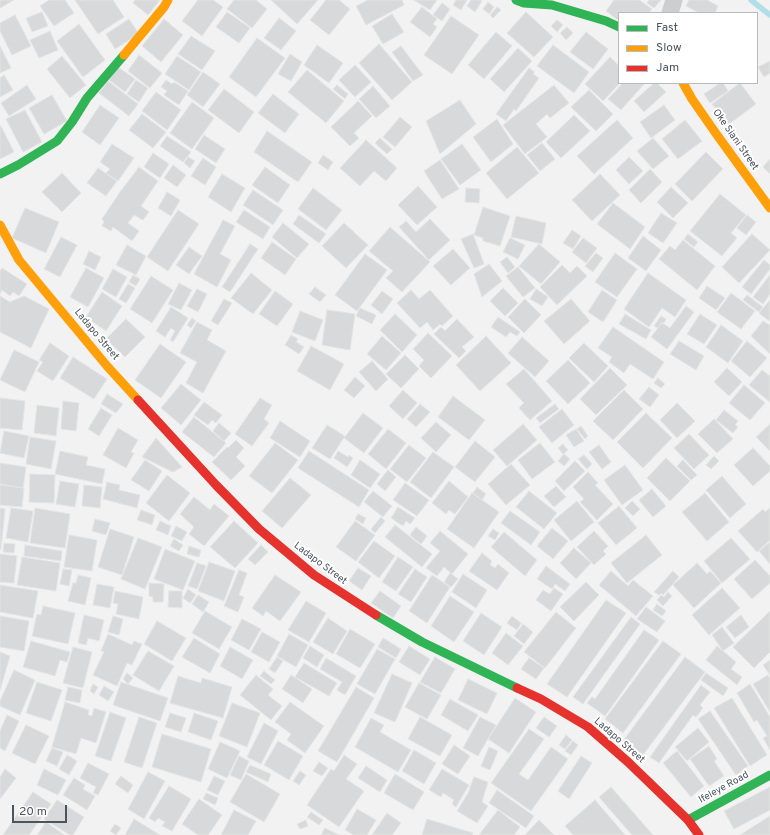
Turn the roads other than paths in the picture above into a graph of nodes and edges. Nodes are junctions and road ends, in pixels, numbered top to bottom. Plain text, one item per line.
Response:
1 (168, 0) edge
2 (516, 0) edge
3 (674, 0) edge
4 (670, 12) edge
5 (618, 27) edge
6 (684, 84) edge
7 (0, 174) edge
8 (770, 208) edge
9 (0, 225) edge
10 (770, 776) edge
11 (688, 820) junction
12 (699, 835) edge

1 - 7 main road
2 - 5 main road
3 - 4 street
6 - 8 main road, Oke Siani Street
9 - 11 main road, Ladapo Street
10 - 11 main road, Ifeleye Road
11 - 12 main road, Ladapo Street

